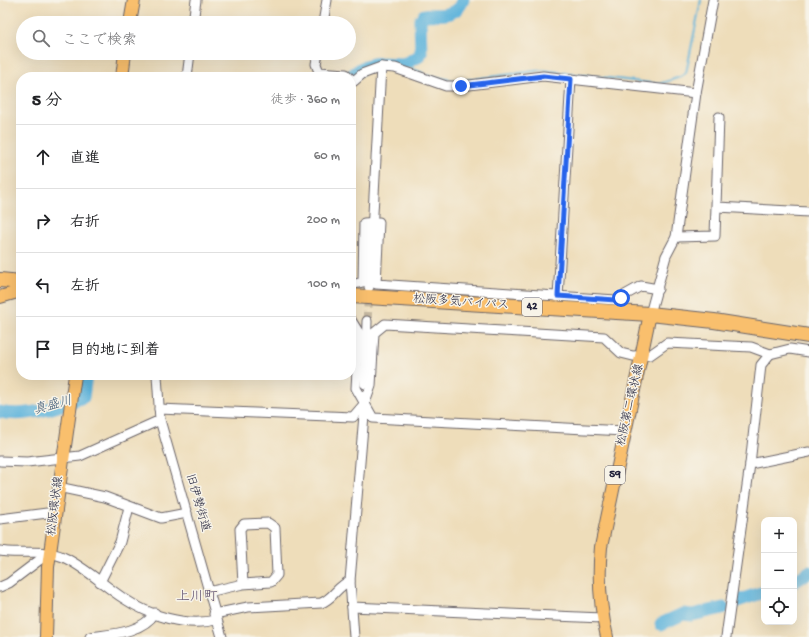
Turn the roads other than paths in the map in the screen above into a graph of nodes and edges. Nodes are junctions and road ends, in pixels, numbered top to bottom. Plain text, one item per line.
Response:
1 (134, 0) edge
2 (196, 0) edge
3 (327, 0) edge
4 (713, 0) edge
5 (131, 16) edge
6 (194, 16) edge
7 (324, 16) edge
8 (124, 60) edge
9 (189, 60) edge
10 (317, 60) edge
11 (381, 67) junction
12 (123, 72) edge
13 (188, 72) edge
14 (319, 72) edge
15 (356, 76) edge
16 (571, 79) junction
17 (696, 93) junction
18 (719, 117) dead end
19 (717, 208) junction
20 (809, 212) edge
21 (372, 222) junction
22 (676, 237) junction
23 (0, 280) edge
24 (16, 282) edge
25 (356, 284) edge
26 (369, 287) tunnel mouth
27 (658, 289) junction
28 (16, 292) edge
29 (356, 296) edge
30 (558, 296) junction
31 (0, 297) edge
32 (650, 314) junction
33 (367, 321) tunnel mouth
34 (714, 321) junction
35 (809, 326) edge
36 (356, 328) edge
37 (809, 336) edge
38 (809, 352) edge
39 (770, 354) junction
40 (642, 357) junction
41 (74, 380) edge
42 (157, 380) edge
43 (365, 403) junction
44 (159, 409) junction
45 (160, 420) junction
46 (624, 431) junction
47 (809, 452) edge
48 (62, 458) junction
49 (0, 461) edge
50 (750, 464) junction
51 (58, 487) junction
52 (129, 507) junction
53 (55, 512) junction
54 (187, 513) junction
55 (0, 519) edge
56 (0, 551) edge
57 (50, 552) junction
58 (350, 581) junction
59 (100, 582) junction
60 (243, 584) junction
61 (0, 588) edge
62 (208, 592) junction
63 (352, 607) junction
64 (155, 613) junction
65 (215, 617) junction
66 (602, 618) junction
67 (46, 637) edge
68 (90, 637) edge
69 (222, 637) edge
70 (354, 637) edge
71 (606, 637) edge
72 (726, 637) edge

1 - 5 main road
2 - 6 street
3 - 7 street
4 - 17 street
8 - 12 main road
9 - 13 street
10 - 14 street
11 - 15 street
11 - 16 street
11 - 21 street
16 - 17 street
16 - 30 street
17 - 22 street
18 - 19 street
19 - 20 street
19 - 22 street
21 - 25 street
21 - 26 street
21 - 30 street
22 - 27 street
23 - 24 highway
27 - 30 street
27 - 32 street
28 - 31 main road
29 - 32 highway, 松阪多気バイパス / 42
32 - 34 highway, 松阪多気バイパス / 42
32 - 40 main road, 松阪第二環状線 / 59
33 - 43 street
34 - 35 highway, 松阪多気バイパス / 42
34 - 37 highway, 松阪多気バイパス / 42
36 - 43 street
38 - 39 street
39 - 40 street
39 - 50 street
40 - 43 street
40 - 46 main road, 松阪第二環状線 / 59
41 - 48 main road, 松阪環状線
42 - 44 street, 旧伊勢街道
43 - 44 street
43 - 46 street
43 - 58 street
44 - 45 street, 旧伊勢街道
45 - 48 street
45 - 54 street, 旧伊勢街道
46 - 66 main road, 松阪第二環状線 / 59
47 - 50 street
48 - 49 street
48 - 51 main road, 松阪環状線
50 - 72 street
51 - 52 street
51 - 53 main road, 松阪環状線
52 - 54 street
52 - 59 street
53 - 55 street
53 - 57 main road, 松阪環状線
54 - 62 street, 旧伊勢街道
56 - 57 street
57 - 59 street
57 - 61 street
57 - 67 main road, 松阪環状線
58 - 63 street
58 - 65 street
59 - 64 street
60 - 60 street
60 - 62 street
62 - 65 street, 旧伊勢街道
63 - 66 street
63 - 70 street
64 - 65 street
64 - 68 street
65 - 69 street, 旧伊勢街道
66 - 71 main road, 松阪第二環状線 / 59

